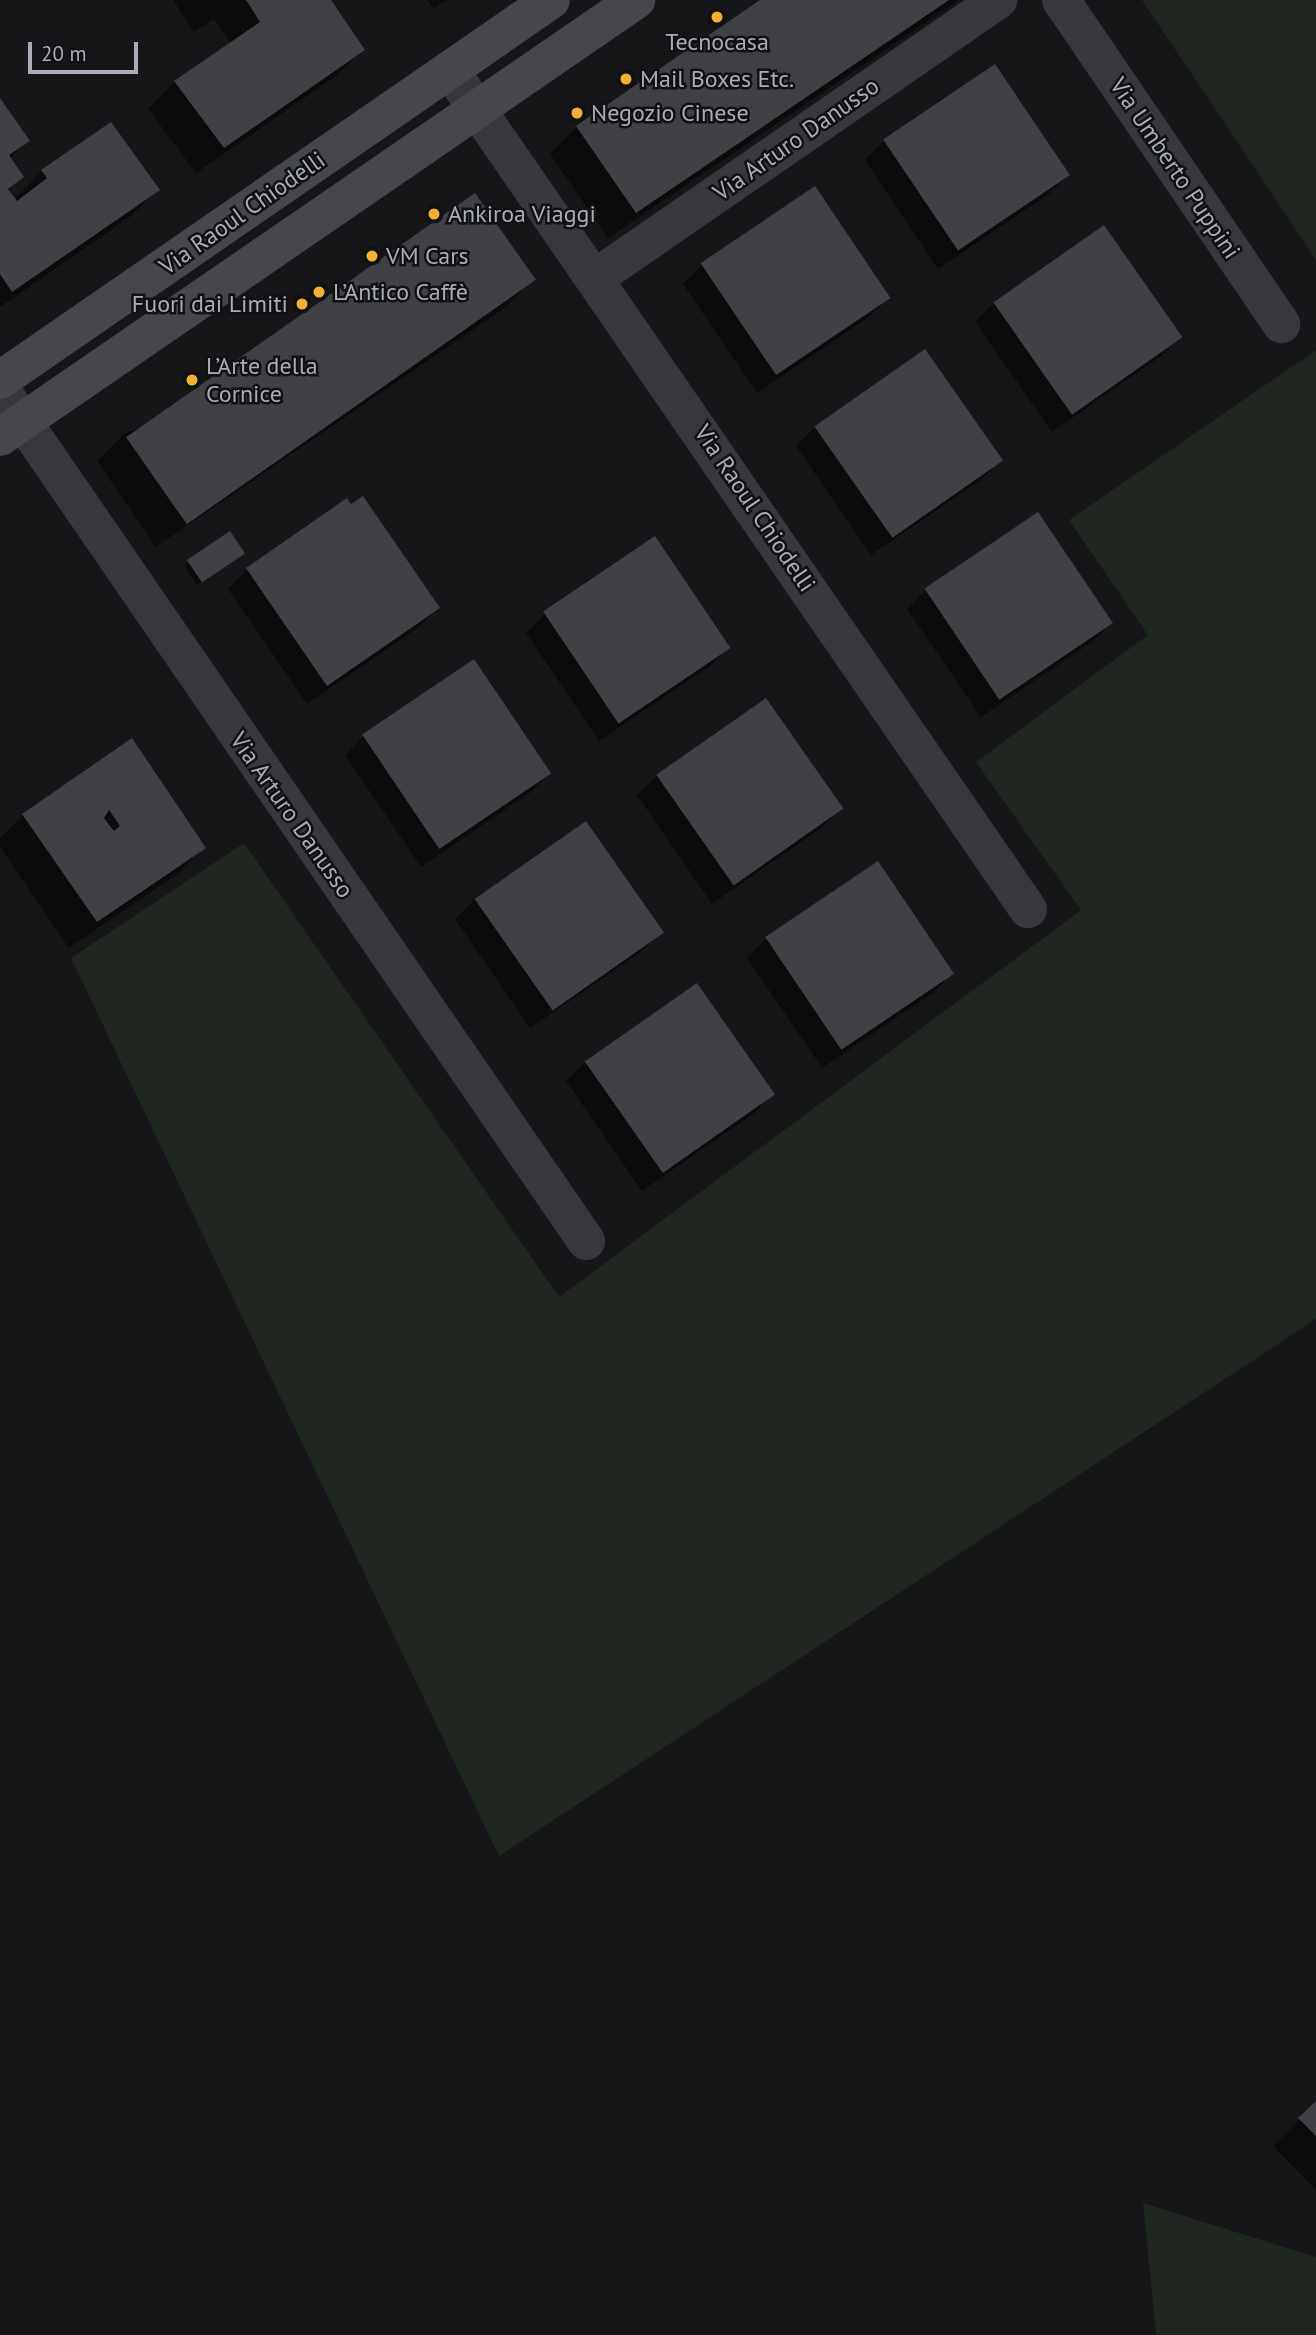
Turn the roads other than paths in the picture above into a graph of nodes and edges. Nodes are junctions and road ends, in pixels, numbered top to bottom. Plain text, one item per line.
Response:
1 (551, 0) edge
2 (636, 0) edge
3 (998, 0) edge
4 (1065, 4) edge
5 (450, 69) junction
6 (477, 110) junction
7 (594, 278) junction
8 (1281, 324) dead end
9 (0, 380) edge
10 (0, 388) edge
11 (11, 430) edge
12 (1028, 909) dead end
13 (586, 1241) dead end

1 - 5 main road, Via Raoul Chiodelli
2 - 6 main road, Via Raoul Chiodelli
3 - 7 street, Via Arturo Danusso
4 - 8 street, Via Umberto Puppini
5 - 6 street, Via Raoul Chiodelli
5 - 9 main road, Via Raoul Chiodelli
6 - 7 street, Via Raoul Chiodelli
6 - 11 main road, Via Raoul Chiodelli
7 - 12 street, Via Raoul Chiodelli
10 - 11 street, Via Arturo Danusso
11 - 13 street, Via Arturo Danusso

